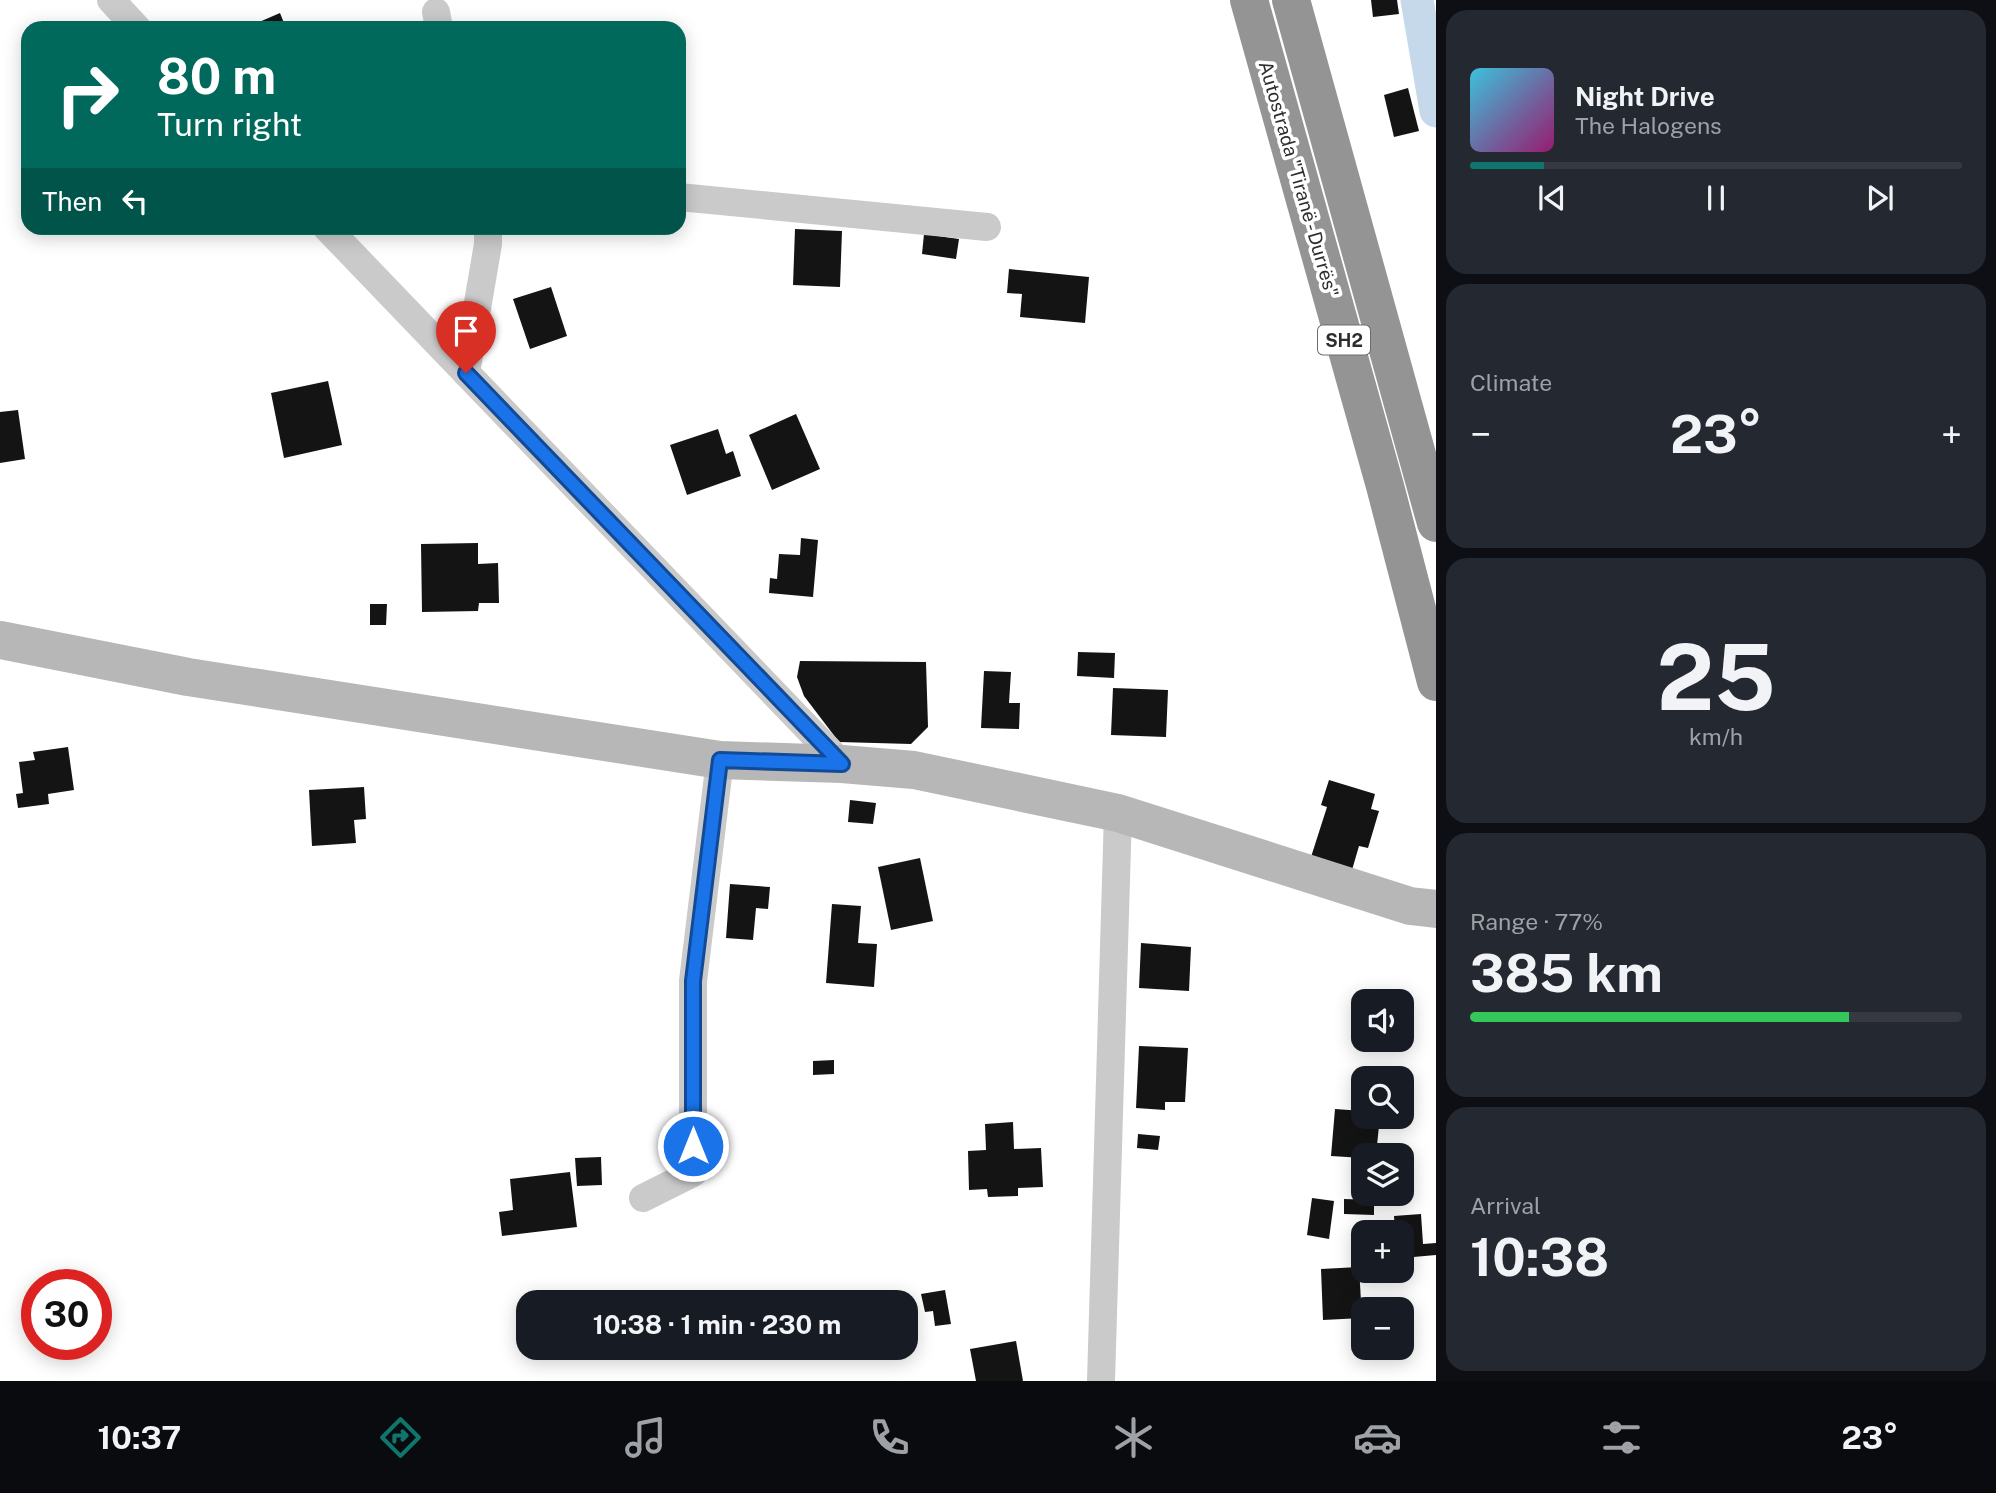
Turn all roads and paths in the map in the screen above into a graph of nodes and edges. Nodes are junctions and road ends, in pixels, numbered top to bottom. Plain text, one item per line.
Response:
1 (111, 0) edge
2 (1249, 0) edge
3 (1291, 0) edge
4 (130, 21) edge
5 (686, 198) edge
6 (987, 227) dead end
7 (334, 235) edge
8 (488, 235) edge
9 (466, 373) junction
10 (1436, 523) edge
11 (0, 640) edge
12 (1436, 682) edge
13 (720, 760) junction
14 (842, 764) junction
15 (1118, 813) junction
16 (1436, 909) edge
17 (643, 1198) dead end
18 (1101, 1381) edge

1 - 4 street
2 - 12 highway, Autostrada "Tiranë - Durrës" / SH2
3 - 10 highway, Autostrada "Tiranë - Durrës" / SH2
5 - 6 street
7 - 9 street
8 - 9 street
9 - 14 street
11 - 13 street
13 - 14 street
13 - 17 street
14 - 15 street
15 - 16 street
15 - 18 street

